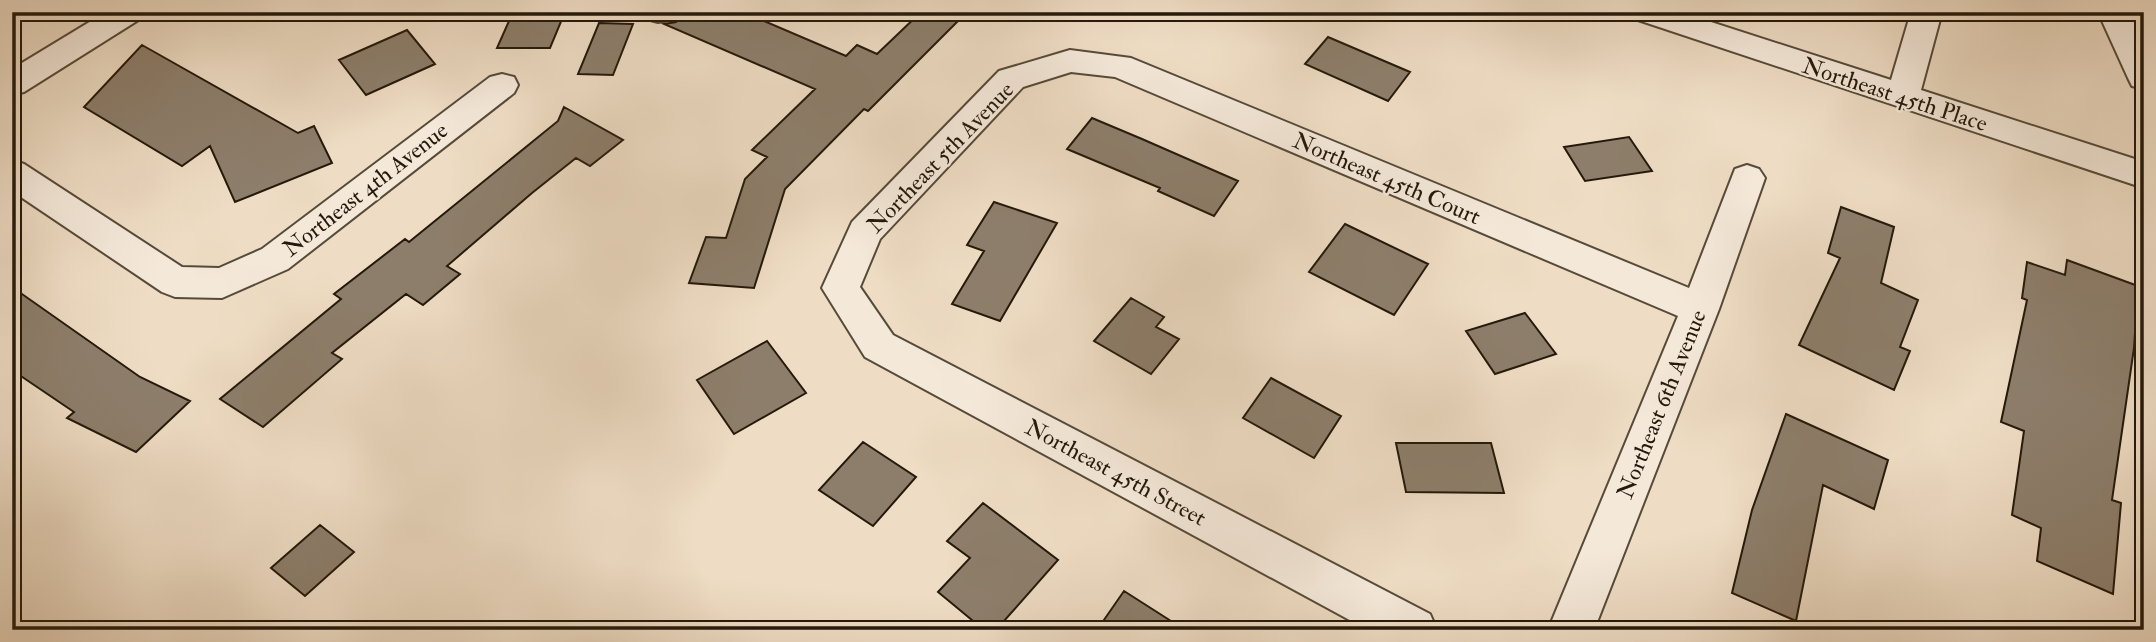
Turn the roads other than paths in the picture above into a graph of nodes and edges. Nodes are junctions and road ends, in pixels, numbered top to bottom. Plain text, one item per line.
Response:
1 (129, 12) edge
2 (1646, 12) edge
3 (2113, 12) edge
4 (1924, 13) edge
5 (1070, 61) joint
6 (2144, 78) edge
7 (12, 84) edge
8 (502, 85) dead end
9 (1903, 97) junction
10 (12, 173) edge
11 (2144, 175) edge
12 (1747, 178) dead end
13 (841, 288) joint
14 (1700, 309) junction
15 (1414, 630) edge
16 (1571, 630) edge

1 - 7 street
2 - 9 street, Northeast 45th Place
3 - 6 street
4 - 9 street
5 - 13 street, Northeast 5th Avenue
5 - 14 street, Northeast 45th Court
8 - 10 street, Northeast 4th Avenue
9 - 11 street, Northeast 45th Place
12 - 14 street, Northeast 6th Avenue
13 - 15 street, Northeast 45th Street
14 - 16 street, Northeast 6th Avenue

